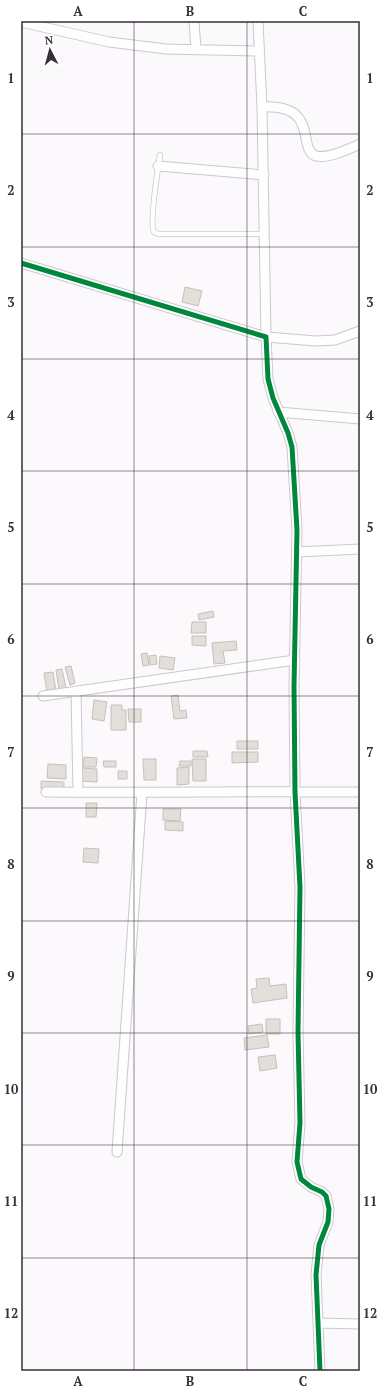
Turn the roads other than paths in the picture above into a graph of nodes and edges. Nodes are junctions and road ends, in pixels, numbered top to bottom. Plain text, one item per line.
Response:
1 (194, 21) edge
2 (258, 21) edge
3 (21, 22) edge
4 (196, 50) junction
5 (259, 51) junction
6 (262, 107) junction
7 (360, 144) edge
8 (160, 155) dead end
9 (158, 166) junction
10 (264, 174) junction
11 (264, 234) junction
12 (21, 263) edge
13 (360, 331) edge
14 (266, 337) junction
15 (278, 412) junction
16 (360, 419) edge
17 (360, 548) edge
18 (296, 552) junction
19 (295, 660) junction
20 (76, 691) junction
21 (43, 696) dead end
22 (46, 792) dead end
23 (78, 792) junction
24 (295, 792) junction
25 (360, 792) edge
26 (142, 793) junction
27 (117, 1152) dead end
28 (318, 1324) junction
29 (360, 1324) edge
30 (320, 1371) edge

1 - 4 street
2 - 5 street
3 - 4 street
4 - 5 street
5 - 6 street
6 - 7 street
6 - 10 street
8 - 9 lane
9 - 10 street
9 - 11 lane
10 - 11 street
11 - 14 street
12 - 14 street
13 - 14 street
14 - 15 street
15 - 16 street
15 - 18 street
17 - 18 street
18 - 19 street
19 - 20 street
19 - 24 street
20 - 21 street
20 - 23 street
22 - 23 street
23 - 26 street
24 - 25 street
24 - 26 street
24 - 28 street
26 - 27 street
28 - 29 street
28 - 30 street

